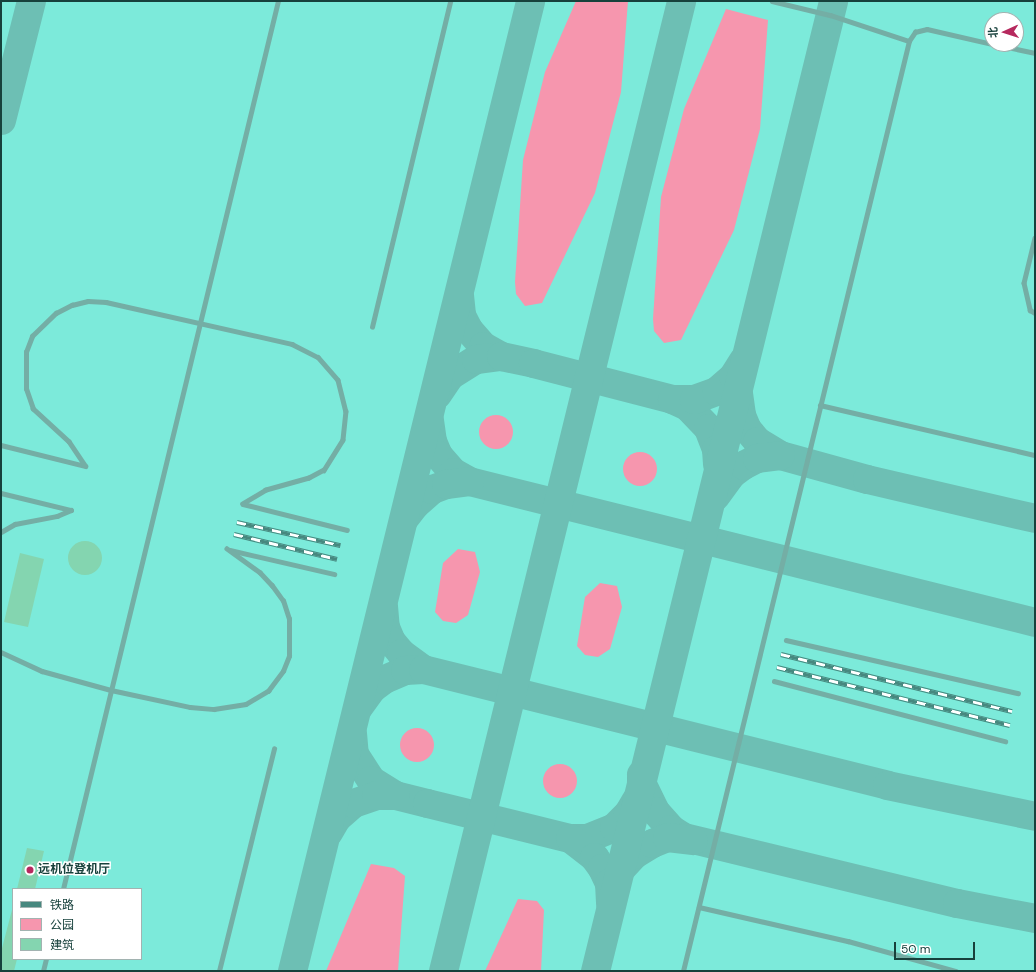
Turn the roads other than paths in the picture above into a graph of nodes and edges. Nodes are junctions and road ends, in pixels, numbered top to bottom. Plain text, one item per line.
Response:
1 (278, 1) edge
2 (450, 1) edge
3 (772, 1) edge
4 (909, 41) junction
5 (984, 42) edge
6 (1024, 51) edge
7 (1035, 54) edge
8 (1035, 238) edge
9 (1035, 313) edge
10 (200, 322) junction
11 (372, 327) dead end
12 (820, 405) junction
13 (1, 445) edge
14 (1035, 455) edge
15 (1, 493) edge
16 (347, 530) dead end
17 (1, 532) edge
18 (334, 574) dead end
19 (786, 640) dead end
20 (1, 652) edge
21 (774, 681) dead end
22 (111, 690) junction
23 (1018, 693) dead end
24 (1005, 741) dead end
25 (274, 749) dead end
26 (63, 888) edge
27 (699, 907) junction
28 (46, 960) edge
29 (43, 971) edge
30 (219, 971) edge
31 (683, 971) edge
32 (952, 971) edge
33 (956, 971) edge

1 - 10 lane
2 - 11 lane
3 - 4 lane
4 - 5 lane
4 - 12 lane
6 - 7 lane
8 - 9 lane
10 - 13 lane
10 - 16 lane
10 - 22 lane
12 - 14 lane
12 - 27 lane
15 - 17 lane
18 - 22 lane
19 - 23 lane
20 - 22 lane
21 - 24 lane
22 - 26 lane
25 - 30 lane
27 - 31 lane
27 - 32 lane
28 - 29 lane
32 - 33 lane

